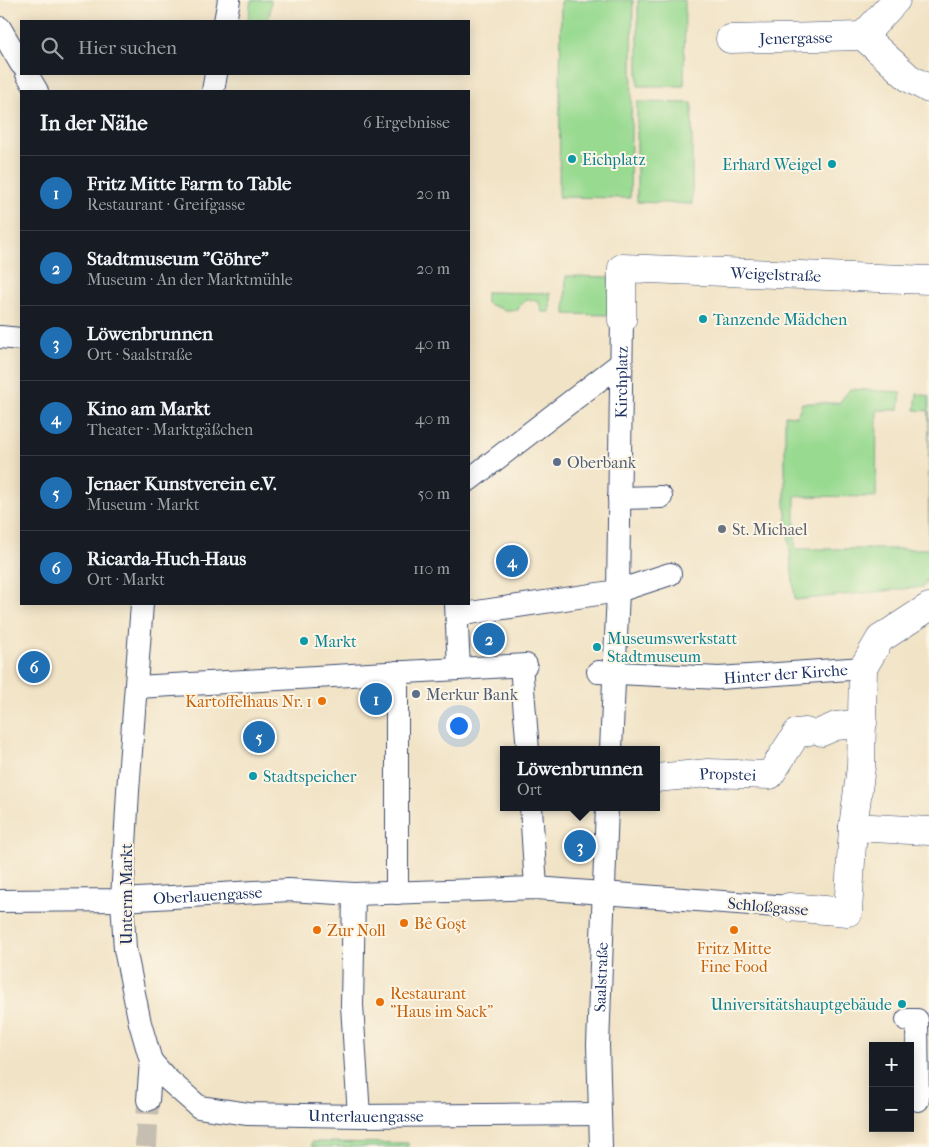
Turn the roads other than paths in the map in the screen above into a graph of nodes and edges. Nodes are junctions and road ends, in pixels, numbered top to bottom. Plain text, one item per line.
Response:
1 (229, 0) edge
2 (896, 0) edge
3 (226, 20) edge
4 (0, 28) edge
5 (863, 36) junction
6 (730, 39) dead end
7 (20, 62) edge
8 (28, 75) edge
9 (216, 75) edge
10 (929, 89) edge
11 (36, 90) edge
12 (213, 90) edge
13 (622, 268) joint
14 (929, 280) edge
15 (622, 320) joint
16 (0, 337) edge
17 (20, 339) edge
18 (621, 363) junction
19 (470, 479) edge
20 (662, 497) dead end
21 (619, 498) junction
22 (670, 574) dead end
23 (618, 591) junction
24 (142, 605) edge
25 (929, 607) edge
26 (457, 609) edge
27 (863, 668) junction
28 (459, 669) junction
29 (397, 672) junction
30 (607, 672) junction
31 (137, 687) junction
32 (863, 723) junction
33 (528, 746) edge
34 (611, 746) edge
35 (660, 778) edge
36 (530, 811) edge
37 (608, 811) edge
38 (853, 827) junction
39 (929, 831) edge
40 (536, 888) junction
41 (603, 892) junction
42 (397, 893) junction
43 (354, 894) junction
44 (122, 900) junction
45 (0, 901) edge
46 (789, 907) joint
47 (907, 1020) dead end
48 (150, 1061) junction
49 (142, 1096) tunnel mouth
50 (918, 1100) dead end
51 (599, 1114) junction
52 (359, 1116) junction
53 (601, 1147) edge

1 - 3 street
2 - 5 street
4 - 7 street
5 - 6 street, Jenergasse
5 - 10 street
8 - 11 street
9 - 12 street
13 - 14 street, Weigelstraße
13 - 15 street, Kirchplatz
15 - 18 street, Kirchplatz
16 - 17 street
18 - 19 street
18 - 21 street, Kirchplatz
20 - 21 street
21 - 23 street, Kirchplatz
22 - 23 street
23 - 26 street
23 - 30 street, Kirchplatz
24 - 31 street
25 - 27 street, Hinter der Kirche
26 - 28 street
27 - 30 street, Hinter der Kirche
27 - 32 street, Schloßgasse
28 - 29 street
28 - 33 street
29 - 31 street
29 - 42 street
30 - 34 street
31 - 44 street, Unterm Markt
32 - 35 street, Propstei
32 - 38 street, Schloßgasse
36 - 40 street
37 - 41 street, Saalstraße
38 - 39 street
38 - 46 street, Schloßgasse
40 - 41 street, Oberlauengasse
40 - 42 street, Oberlauengasse
41 - 46 street, Schloßgasse
41 - 51 street, Saalstraße
42 - 43 street, Oberlauengasse
43 - 44 street, Oberlauengasse
43 - 52 street
44 - 45 street, Oberlauengasse
44 - 48 street, Unterm Markt
47 - 50 street
48 - 49 street, Unterm Markt
48 - 52 street, Unterlauengasse
51 - 52 street, Unterlauengasse
51 - 53 street, Saalstraße

